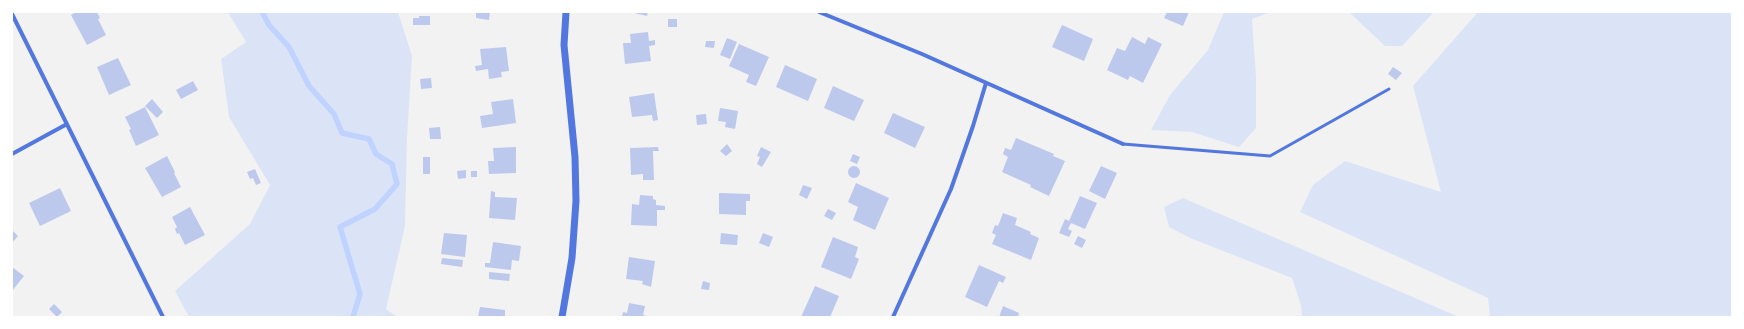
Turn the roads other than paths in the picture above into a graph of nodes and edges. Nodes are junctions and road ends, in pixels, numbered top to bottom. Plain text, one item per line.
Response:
1 (566, 12) edge
2 (819, 12) edge
3 (12, 14) edge
4 (986, 83) junction
5 (1389, 89) dead end
6 (67, 124) junction
7 (1123, 144) joint
8 (12, 154) edge
9 (163, 317) edge
10 (562, 317) edge
11 (893, 317) edge

1 - 10 street
2 - 4 street
3 - 6 street
4 - 7 street
4 - 11 street
5 - 7 lane
6 - 8 street
6 - 9 street

